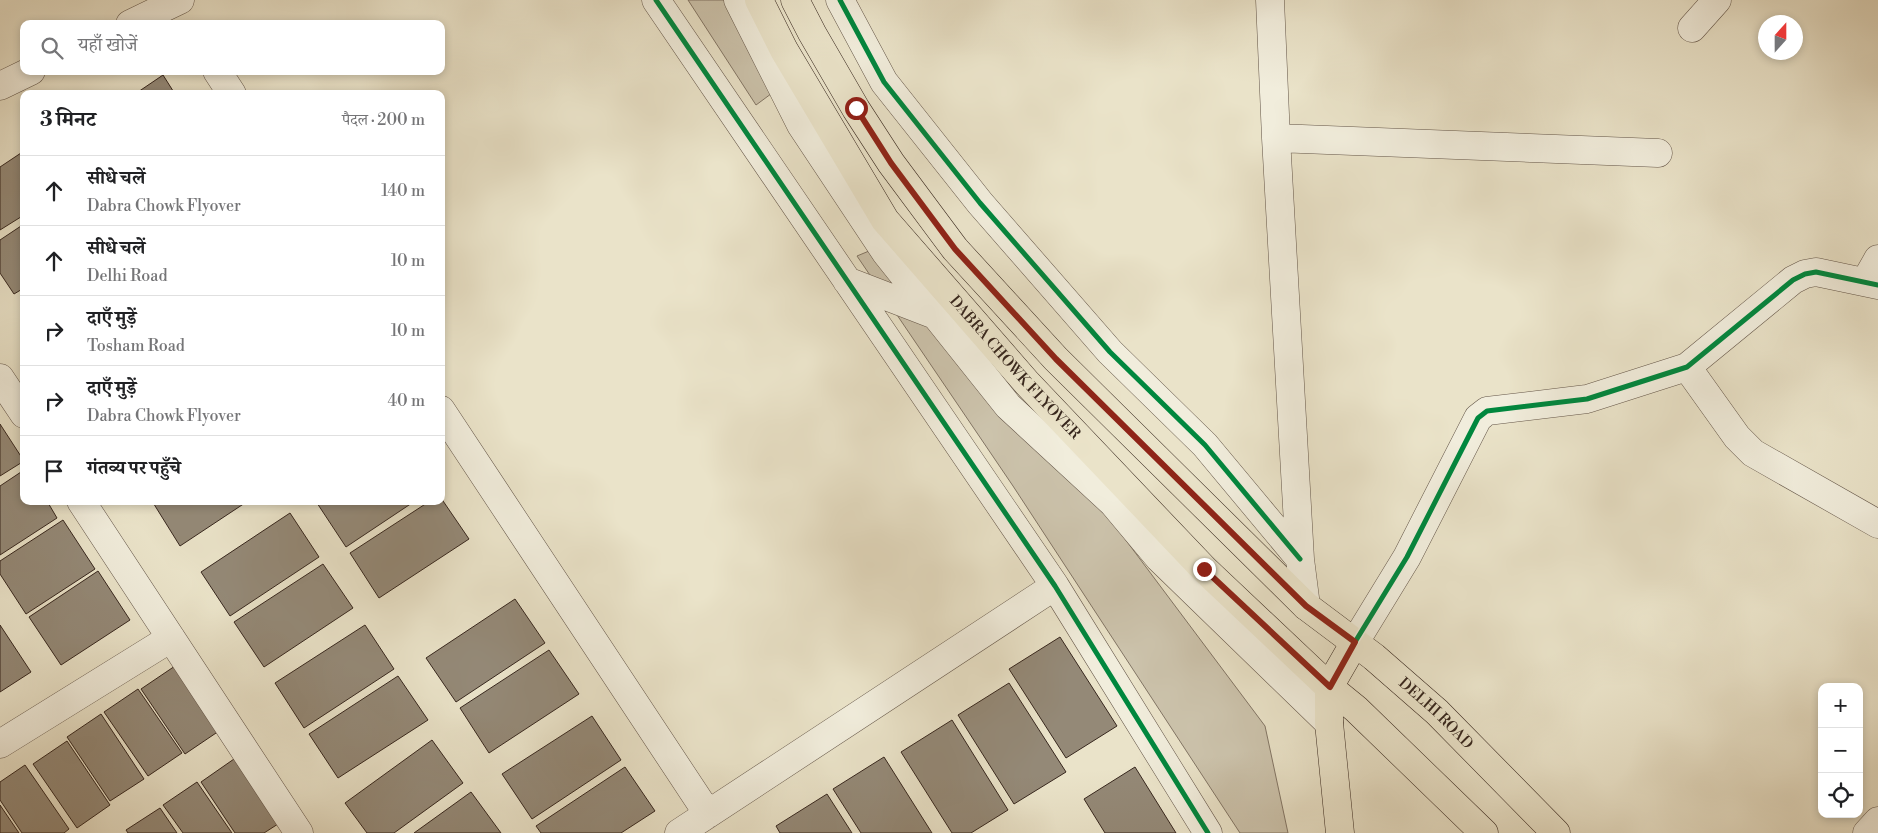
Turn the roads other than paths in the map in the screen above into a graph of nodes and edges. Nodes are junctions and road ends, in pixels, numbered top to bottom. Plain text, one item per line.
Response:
1 (656, 0) edge
2 (738, 0) edge
3 (759, 0) edge
4 (795, 0) edge
5 (840, 0) edge
6 (1270, 0) edge
7 (1716, 0) edge
8 (179, 9) edge
9 (143, 20) edge
10 (1692, 28) dead end
11 (23, 75) edge
12 (220, 75) edge
13 (0, 86) edge
14 (229, 90) edge
15 (1276, 138) junction
16 (1658, 154) dead end
17 (1874, 275) edge
18 (847, 280) junction
19 (936, 316) junction
20 (1687, 367) junction
21 (0, 378) edge
22 (20, 408) edge
23 (445, 416) edge
24 (84, 505) edge
25 (1878, 524) edge
26 (1300, 559) junction
27 (1055, 586) junction
28 (1306, 606) junction
29 (171, 638) junction
30 (1355, 642) junction
31 (1330, 687) junction
32 (1329, 723) junction
33 (0, 744) edge
34 (708, 814) junction
35 (1878, 821) edge
36 (299, 833) edge
37 (679, 833) edge
38 (1208, 833) edge
39 (1340, 833) edge
40 (1484, 833) edge
41 (1556, 833) edge
42 (1867, 833) edge

1 - 18 street
2 - 19 street
3 - 31 main road, DABRA CHOWK FLYOVER
4 - 28 main road
5 - 26 street
6 - 15 street
7 - 10 street
8 - 9 street
11 - 13 street
12 - 14 street
15 - 16 street
15 - 26 street
17 - 20 street
18 - 19 street
18 - 27 street
19 - 32 street
20 - 25 street
20 - 30 street
21 - 22 street
23 - 34 street
24 - 29 street
26 - 28 street
27 - 34 street
27 - 38 street
28 - 30 main road, DELHI ROAD
29 - 33 street
29 - 36 street
30 - 31 main road
30 - 41 main road, DELHI ROAD
31 - 32 main road
31 - 40 main road
32 - 39 main road
34 - 37 street
35 - 42 street

